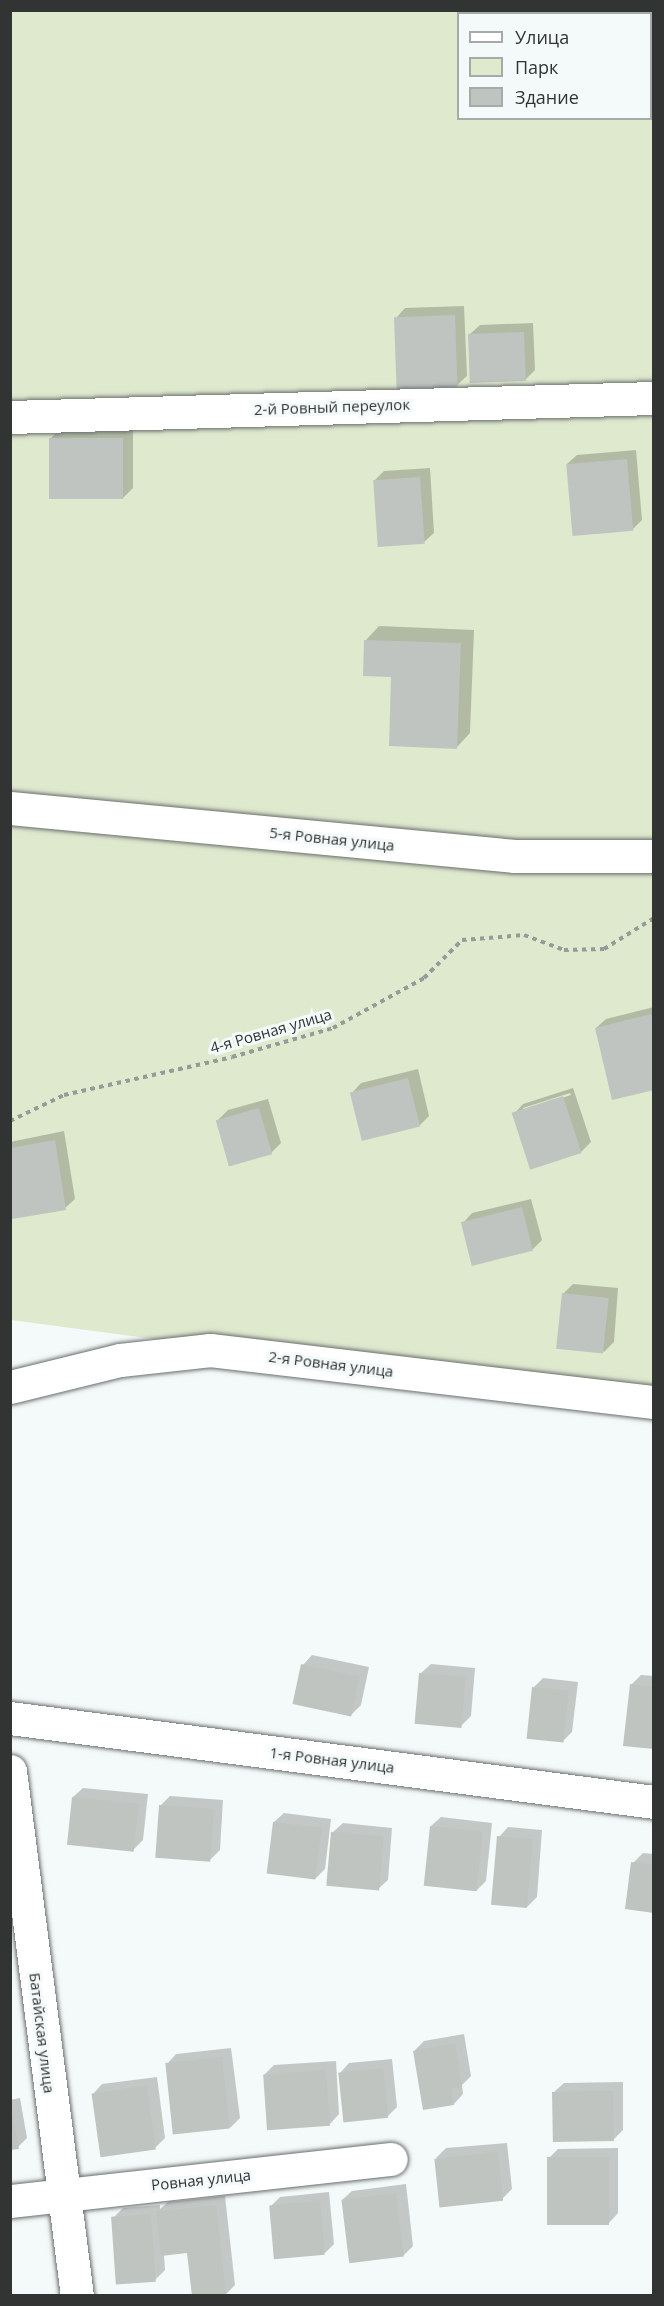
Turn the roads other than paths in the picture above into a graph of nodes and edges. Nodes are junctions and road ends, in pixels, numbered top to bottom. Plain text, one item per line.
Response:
1 (654, 398) edge
2 (10, 417) edge
3 (10, 808) edge
4 (654, 855) edge
5 (10, 1387) edge
6 (654, 1402) edge
7 (10, 1718) edge
8 (10, 1771) edge
9 (654, 1802) edge
10 (14, 1849) edge
11 (391, 2159) dead end
12 (63, 2195) junction
13 (10, 2201) edge
14 (76, 2295) edge

1 - 2 street, 2-й Ровный переулок
3 - 4 street, 5-я Ровная улица
5 - 6 street, 2-я Ровная улица
7 - 9 street, 1-я Ровная улица
8 - 10 street, Батайская улица
10 - 12 street, Батайская улица
11 - 12 street, Ровная улица
12 - 13 street, Ровная улица
12 - 14 street, Батайская улица

